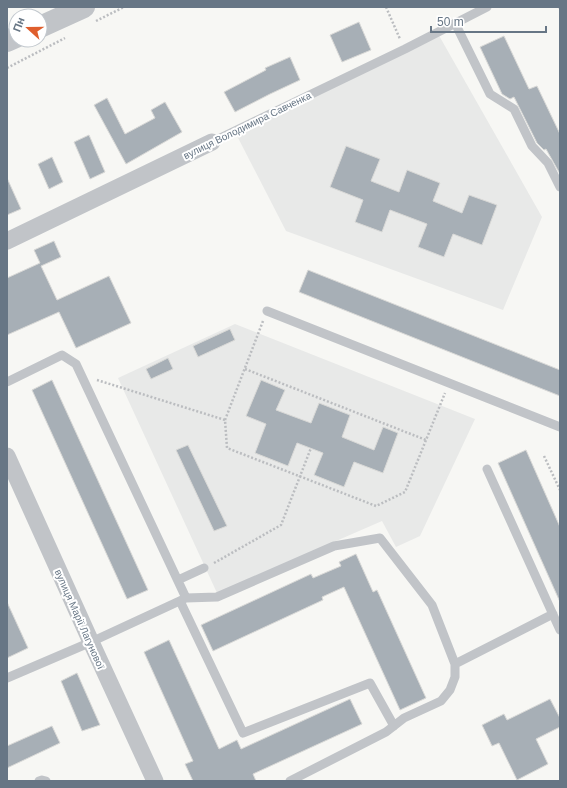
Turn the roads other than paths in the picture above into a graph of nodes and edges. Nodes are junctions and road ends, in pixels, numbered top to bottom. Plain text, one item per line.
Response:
1 (84, 7) edge
2 (487, 7) edge
3 (48, 23) edge
4 (455, 23) junction
5 (212, 142) joint
6 (560, 187) edge
7 (7, 241) edge
8 (267, 311) road end
9 (7, 382) edge
10 (560, 427) edge
11 (7, 456) edge
12 (487, 469) dead end
13 (204, 568) road end
14 (178, 580) junction
15 (183, 600) junction
16 (552, 614) junction
17 (560, 630) edge
18 (91, 642) junction
19 (455, 664) junction
20 (7, 678) edge
21 (394, 726) junction
22 (39, 781) edge
23 (46, 781) edge
24 (155, 781) edge
25 (290, 781) edge

1 - 3 street
2 - 4 lane, вулиця Володимира Савченка
4 - 5 lane, вулиця Володимира Савченка
4 - 6 lane
5 - 7 street, вулиця Володимира Савченка
8 - 10 lane
9 - 14 lane
11 - 18 street, вулиця Марії Лагунової
12 - 16 lane
13 - 14 lane
14 - 15 lane
15 - 18 lane
15 - 19 lane
15 - 21 lane
16 - 17 lane
16 - 19 lane
18 - 20 lane
18 - 24 street, вулиця Марії Лагунової
19 - 21 lane
21 - 25 lane
22 - 23 lane

